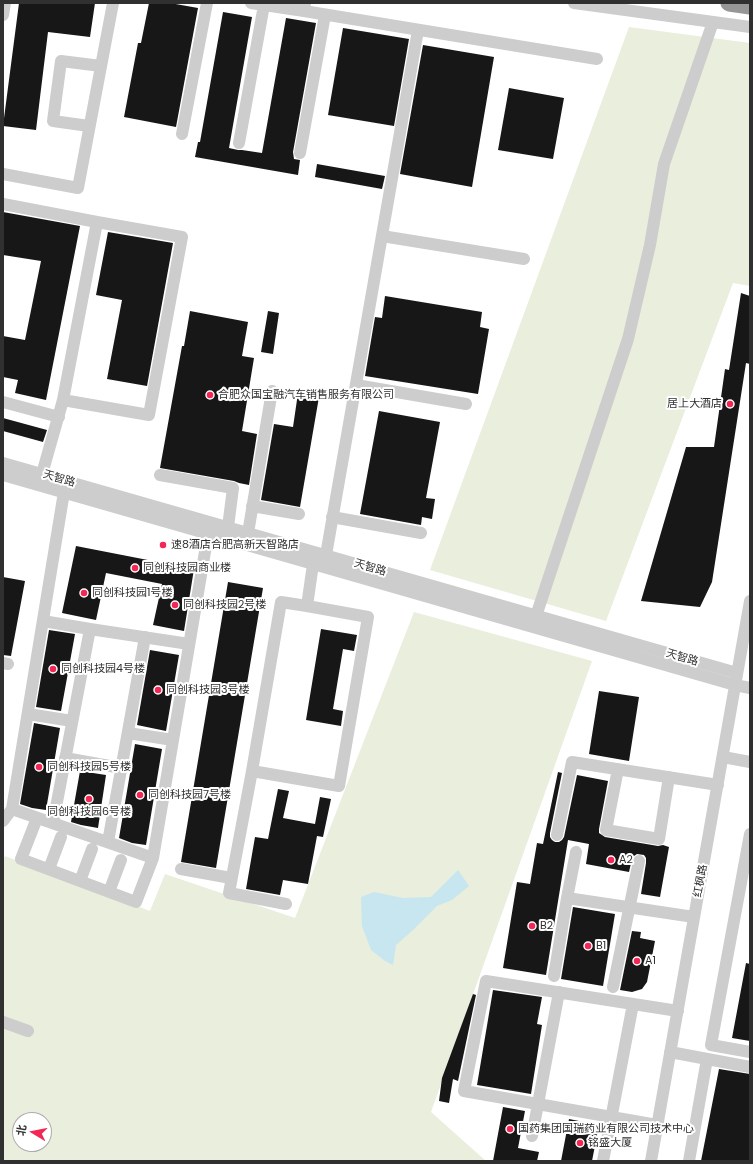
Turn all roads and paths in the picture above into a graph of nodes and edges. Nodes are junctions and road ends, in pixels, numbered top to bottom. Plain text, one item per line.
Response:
1 (5, 3) edge
2 (113, 3) edge
3 (207, 3) edge
4 (251, 3) edge
5 (574, 3) edge
6 (729, 3) edge
7 (264, 5) junction
8 (750, 6) edge
9 (304, 7) edge
10 (3, 15) edge
11 (325, 15) junction
12 (713, 22) junction
13 (750, 26) edge
14 (418, 30) junction
15 (597, 59) dead end
16 (101, 66) junction
17 (89, 126) junction
18 (182, 134) dead end
19 (239, 143) dead end
20 (300, 153) dead end
21 (3, 174) edge
22 (3, 204) edge
23 (97, 222) junction
24 (382, 236) junction
25 (524, 260) dead end
26 (356, 385) junction
27 (272, 391) dead end
28 (63, 400) junction
29 (3, 402) edge
30 (466, 404) dead end
31 (58, 417) junction
32 (3, 463) edge
33 (42, 474) junction
34 (3, 475) edge
35 (160, 475) dead end
36 (64, 492) junction
37 (252, 506) junction
38 (299, 514) dead end
39 (332, 517) junction
40 (228, 527) junction
41 (248, 533) junction
42 (421, 533) dead end
43 (208, 534) junction
44 (326, 556) junction
45 (313, 564) junction
46 (750, 601) edge
47 (307, 606) junction
48 (536, 616) junction
49 (43, 621) junction
50 (90, 629) junction
51 (145, 637) junction
52 (189, 644) junction
53 (736, 679) junction
54 (750, 688) edge
55 (28, 714) junction
56 (72, 721) junction
57 (128, 733) junction
58 (173, 740) junction
59 (723, 757) junction
60 (65, 758) junction
61 (750, 762) edge
62 (121, 768) junction
63 (618, 769) junction
64 (252, 771) junction
65 (669, 778) junction
66 (718, 785) junction
67 (12, 809) junction
68 (37, 818) junction
69 (3, 821) edge
70 (53, 823) junction
71 (750, 834) edge
72 (557, 835) dead end
73 (61, 837) dead end
74 (108, 842) junction
75 (92, 849) dead end
76 (576, 852) dead end
77 (153, 858) junction
78 (121, 860) dead end
79 (639, 861) dead end
80 (49, 869) junction
81 (181, 869) dead end
82 (232, 878) junction
83 (80, 881) junction
84 (109, 892) junction
85 (567, 898) junction
86 (286, 904) dead end
87 (629, 907) junction
88 (694, 917) junction
89 (554, 976) dead end
90 (613, 987) dead end
91 (559, 992) junction
92 (633, 1004) junction
93 (678, 1011) junction
94 (3, 1022) edge
95 (28, 1031) dead end
96 (670, 1052) junction
97 (750, 1052) edge
98 (707, 1059) junction
99 (750, 1067) edge
100 (538, 1104) junction
101 (611, 1117) junction
102 (657, 1125) junction
103 (532, 1136) dead end
104 (603, 1161) edge
105 (651, 1161) edge
106 (690, 1161) edge

1 - 10 street
2 - 16 street
3 - 18 street
4 - 7 street
5 - 12 street
6 - 8 highway
7 - 9 street
7 - 19 street
9 - 11 street
11 - 14 street
11 - 20 street
12 - 13 street
12 - 48 street
14 - 15 street
14 - 24 street
16 - 17 street
16 - 17 street
17 - 21 street
22 - 23 street
23 - 28 street
23 - 28 street
24 - 25 street
24 - 26 street
26 - 30 street
26 - 39 street
27 - 37 street
28 - 31 street
29 - 31 street
31 - 33 street
32 - 33 street, 天智路
33 - 40 street, 天智路
34 - 36 street, 天智路
35 - 40 street
36 - 43 street, 天智路
36 - 49 street
37 - 38 street
37 - 41 street
39 - 42 street
39 - 44 street
40 - 41 street, 天智路
41 - 44 street, 天智路
43 - 45 street, 天智路
43 - 52 street
44 - 48 street, 天智路
45 - 47 street
45 - 53 street, 天智路
46 - 53 street, 红枫路
47 - 64 street
47 - 64 street
48 - 53 street, 天智路
49 - 50 street
49 - 55 street
50 - 51 street
50 - 56 street
51 - 52 street
51 - 57 street
52 - 58 street
53 - 54 street
53 - 59 street, 红枫路
55 - 56 street
55 - 67 street
56 - 60 street
57 - 58 street
57 - 62 street
58 - 77 street
59 - 61 street
59 - 66 street, 红枫路
60 - 62 street
60 - 70 street
62 - 74 street
63 - 65 street
63 - 65 street
63 - 72 street
64 - 82 street
65 - 66 street
66 - 88 street, 红枫路
67 - 68 street
67 - 69 street
68 - 70 street
68 - 80 street
70 - 74 street
71 - 97 street
73 - 80 street
74 - 77 street
75 - 83 street
76 - 85 street
77 - 84 street
78 - 84 street
79 - 87 street
80 - 83 street
81 - 82 street
82 - 86 street
83 - 84 street
85 - 87 street
85 - 89 street
87 - 88 street
87 - 90 street
88 - 93 street, 红枫路
91 - 92 street
91 - 100 street
91 - 100 street
92 - 93 street
92 - 101 street
93 - 96 street, 红枫路
94 - 95 street
96 - 98 street
96 - 102 street, 红枫路
98 - 99 street
98 - 106 street
100 - 101 street
100 - 103 street
101 - 102 street
101 - 104 street
102 - 105 street, 红枫路

